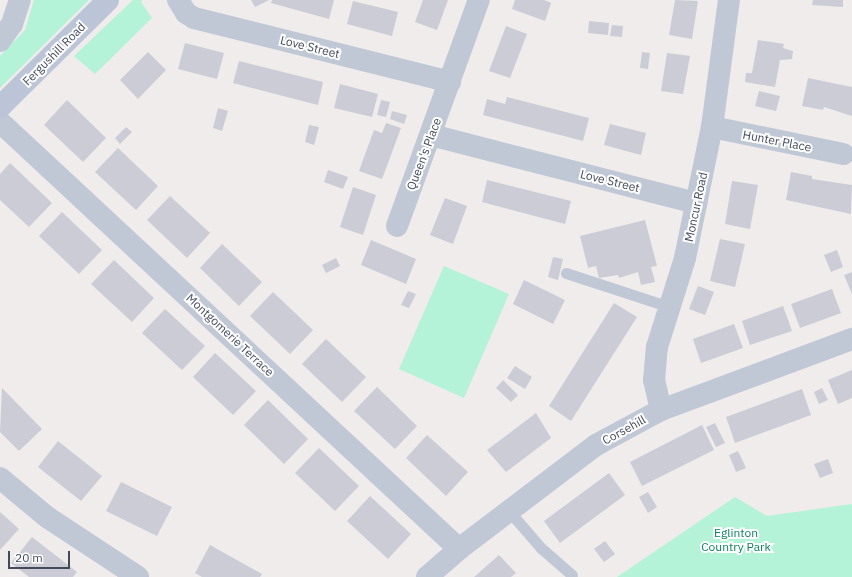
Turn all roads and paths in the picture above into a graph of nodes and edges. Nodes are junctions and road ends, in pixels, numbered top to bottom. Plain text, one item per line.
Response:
1 (20, 0) edge
2 (108, 0) edge
3 (178, 0) edge
4 (479, 0) edge
5 (729, 0) edge
6 (0, 41) edge
7 (450, 82) junction
8 (0, 107) edge
9 (0, 122) edge
10 (712, 127) junction
11 (431, 135) junction
12 (843, 154) dead end
13 (696, 203) junction
14 (396, 226) dead end
15 (566, 273) dead end
16 (670, 307) junction
17 (852, 339) edge
18 (661, 410) junction
19 (0, 478) edge
20 (509, 511) junction
21 (459, 549) junction
22 (572, 575) dead end
23 (138, 577) edge
24 (427, 577) edge

1 - 6 street
2 - 8 main road, Fergushill Road
3 - 7 street, Love Street
4 - 7 street, Queen's Place
5 - 10 street, Moncur Road
7 - 11 street, Queen's Place
9 - 21 street, Montgomerie Terrace
10 - 12 street, Hunter Place
10 - 13 street, Moncur Road
11 - 13 street, Love Street
11 - 14 street, Queen's Place
13 - 16 street, Moncur Road
15 - 16 lane
16 - 18 street, Moncur Road
17 - 18 street, Corsehill
18 - 20 street, Corsehill
19 - 23 street
20 - 21 street, Corsehill
20 - 22 lane
21 - 24 street, Corsehill

